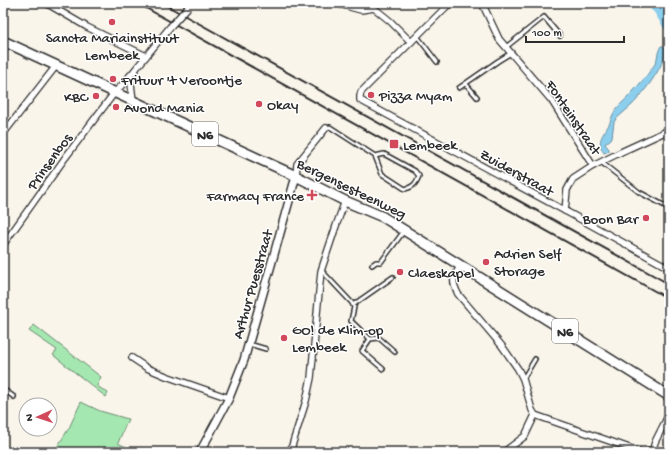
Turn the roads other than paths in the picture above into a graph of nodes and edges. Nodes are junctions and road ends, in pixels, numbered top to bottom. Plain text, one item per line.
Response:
1 (46, 3) edge
2 (335, 3) edge
3 (450, 3) edge
4 (482, 3) edge
5 (190, 5) edge
6 (375, 6) edge
7 (417, 36) junction
8 (560, 36) dead end
9 (3, 41) edge
10 (411, 42) junction
11 (506, 47) junction
12 (511, 53) junction
13 (146, 56) junction
14 (437, 62) dead end
15 (56, 66) junction
16 (130, 76) junction
17 (466, 84) junction
18 (459, 88) dead end
19 (115, 92) junction
20 (477, 97) dead end
21 (133, 100) junction
22 (326, 128) joint
23 (669, 130) edge
24 (3, 134) edge
25 (375, 156) junction
26 (601, 162) junction
27 (593, 166) junction
28 (296, 176) junction
29 (345, 201) junction
30 (669, 208) edge
31 (565, 211) junction
32 (405, 230) junction
33 (3, 245) edge
34 (372, 265) dead end
35 (461, 265) junction
36 (669, 268) edge
37 (321, 271) junction
38 (393, 277) dead end
39 (353, 305) junction
40 (370, 339) junction
41 (249, 344) junction
42 (266, 349) dead end
43 (395, 352) dead end
44 (132, 358) dead end
45 (535, 359) dead end
46 (383, 369) dead end
47 (523, 379) junction
48 (3, 389) edge
49 (669, 396) edge
50 (14, 397) dead end
51 (229, 398) junction
52 (669, 414) edge
53 (535, 415) junction
54 (656, 451) edge
55 (200, 452) edge
56 (290, 452) edge
57 (504, 452) edge
58 (641, 452) edge
59 (647, 452) edge

1 - 13 street
2 - 6 street
3 - 7 street
4 - 11 street, Fonteinstraat
5 - 13 street, Prinsenbos, bridge
6 - 10 street
7 - 10 street
7 - 14 lane
8 - 11 lane
9 - 15 main road, Bergensesteenweg / N6
10 - 31 street, Zuiderstraat
11 - 12 street, Fonteinstraat
12 - 17 lane
12 - 27 street, Fonteinstraat
13 - 16 street, Prinsenbos
15 - 19 main road, Bergensesteenweg / N6
15 - 24 street
16 - 19 street, Prinsenbos
16 - 21 street
17 - 18 lane
17 - 20 lane
19 - 21 main road, Bergensesteenweg / N6
19 - 33 street, Prinsenbos
21 - 28 main road, Bergensesteenweg / N6
22 - 25 lane
22 - 28 street
23 - 26 street, Fonteinstraat
25 - 25 lane
26 - 27 street, Fonteinstraat
26 - 30 lane
27 - 31 street, Fonteinstraat
28 - 29 main road, Bergensesteenweg / N6
28 - 41 street, Arthur Puesstraat
29 - 32 main road, Bergensesteenweg / N6
29 - 37 street
31 - 36 street, Zuiderstraat
32 - 34 lane
32 - 35 main road, Bergensesteenweg / N6
35 - 47 street
35 - 49 main road, Bergensesteenweg / N6
37 - 39 lane
37 - 56 street
38 - 39 lane
39 - 40 lane
40 - 43 lane
40 - 46 lane
41 - 42 lane
41 - 51 street, Arthur Puesstraat
44 - 51 street
45 - 47 lane
47 - 53 street
48 - 50 lane
51 - 55 street, Arthur Puesstraat
52 - 54 street
53 - 57 street
53 - 58 street
54 - 59 street

